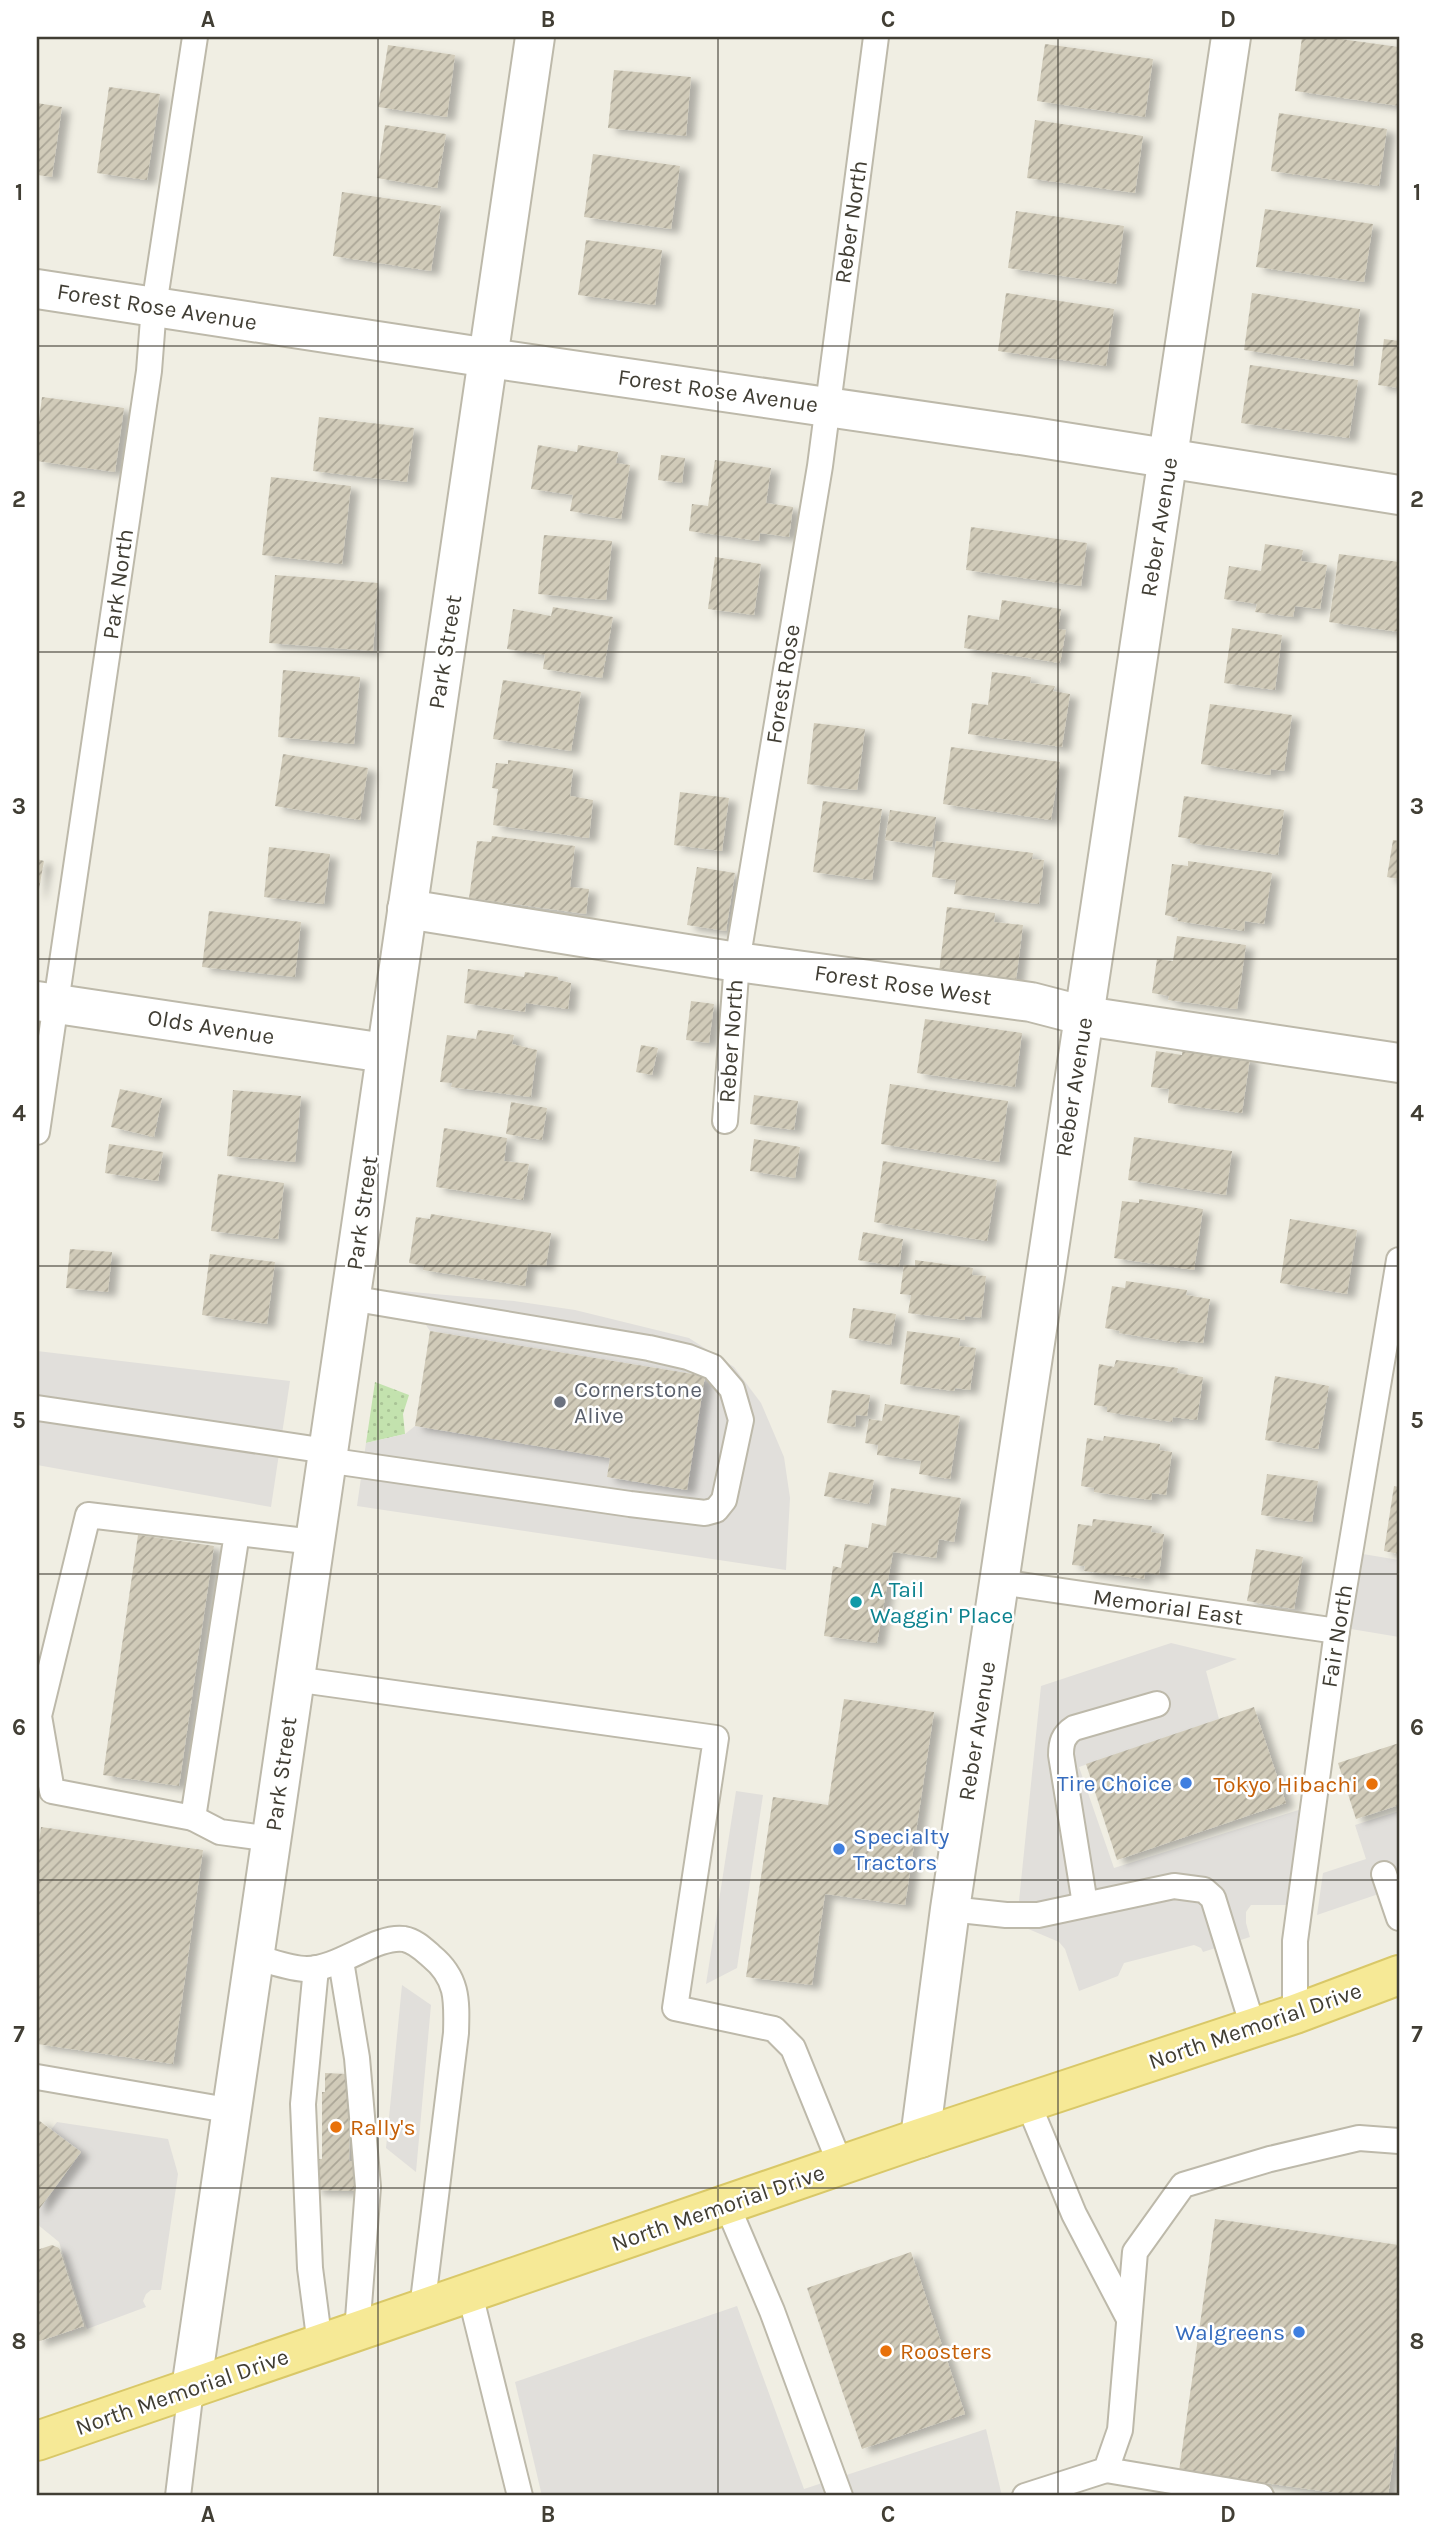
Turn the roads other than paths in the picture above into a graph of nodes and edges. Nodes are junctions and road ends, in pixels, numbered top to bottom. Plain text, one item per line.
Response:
1 (195, 37) edge
2 (535, 37) edge
3 (876, 37) edge
4 (1231, 37) edge
5 (37, 289) edge
6 (154, 306) junction
7 (488, 358) junction
8 (828, 407) junction
9 (1169, 460) junction
10 (1399, 495) edge
11 (407, 909) junction
12 (737, 962) junction
13 (47, 1002) edge
14 (1085, 1016) junction
15 (385, 1053) junction
16 (1399, 1063) edge
17 (725, 1121) dead end
18 (37, 1132) edge
19 (1399, 1261) edge
20 (350, 1298) junction
21 (37, 1408) edge
22 (326, 1455) junction
23 (236, 1533) junction
24 (314, 1542) junction
25 (1000, 1581) junction
26 (1337, 1631) junction
27 (294, 1679) junction
28 (1157, 1704) dead end
29 (38, 1716) edge
30 (193, 1818) junction
31 (271, 1839) junction
32 (1384, 1874) dead end
33 (1085, 1904) junction
34 (950, 1909) junction
35 (1399, 1918) edge
36 (255, 1957) junction
37 (341, 1961) junction
38 (316, 1968) junction
39 (1399, 1975) edge
40 (1295, 2014) junction
41 (1253, 2027) junction
42 (37, 2077) edge
43 (1028, 2103) junction
44 (233, 2111) junction
45 (920, 2138) junction
46 (1399, 2141) edge
47 (841, 2166) junction
48 (727, 2206) junction
49 (470, 2294) junction
50 (422, 2309) junction
51 (1130, 2320) junction
52 (357, 2332) junction
53 (320, 2345) junction
54 (191, 2389) junction
55 (37, 2441) edge
56 (1106, 2470) junction
57 (178, 2496) edge
58 (520, 2496) edge
59 (841, 2496) edge
60 (1025, 2496) edge
61 (1261, 2496) edge

1 - 6 lane, Park North
2 - 7 street, Park Street
3 - 8 lane, Reber North
4 - 9 street, Reber Avenue
5 - 6 street, Forest Rose Avenue
6 - 7 street, Forest Rose Avenue
6 - 13 lane, Park North
7 - 8 street, Forest Rose Avenue
7 - 11 street, Park Street
8 - 9 street, Forest Rose Avenue
8 - 12 lane, Forest Rose
9 - 10 street, Forest Rose Avenue
9 - 14 street, Reber Avenue
11 - 12 street, Forest Rose West
11 - 15 street, Park Street
12 - 14 street, Forest Rose West
12 - 17 lane, Reber North
13 - 15 street, Olds Avenue
13 - 18 lane, Park North
14 - 16 street, Forest Rose West
14 - 25 street, Reber Avenue
15 - 20 street, Park Street
19 - 26 lane, Fair North
20 - 22 street, Park Street
20 - 22 lane
21 - 22 lane
22 - 24 street, Park Street
23 - 24 lane
23 - 29 lane
23 - 30 lane
24 - 27 street, Park Street
25 - 26 lane, Memorial East
25 - 34 street, Reber Avenue
26 - 40 lane, Fair North
27 - 31 street, Park Street
27 - 47 lane
28 - 33 lane
29 - 30 lane
30 - 31 lane
31 - 36 street, Park Street
32 - 35 lane
33 - 34 lane
33 - 41 lane
34 - 45 street, Reber Avenue
36 - 38 lane
36 - 44 street, Park Street
37 - 38 lane
37 - 50 lane
37 - 52 lane
38 - 53 lane
39 - 40 main road, North Memorial Drive
40 - 41 main road, North Memorial Drive
41 - 43 main road, North Memorial Drive
42 - 44 lane
43 - 45 main road, North Memorial Drive
43 - 51 lane
44 - 54 street, Park Street
45 - 47 main road, North Memorial Drive
46 - 51 lane
47 - 48 main road, North Memorial Drive
48 - 49 main road, North Memorial Drive
48 - 59 lane
49 - 50 main road, North Memorial Drive
49 - 58 lane
50 - 52 main road, North Memorial Drive
51 - 56 lane
52 - 53 main road, North Memorial Drive
53 - 54 main road, North Memorial Drive
54 - 55 main road, North Memorial Drive
54 - 57 lane
56 - 60 lane
56 - 61 lane

